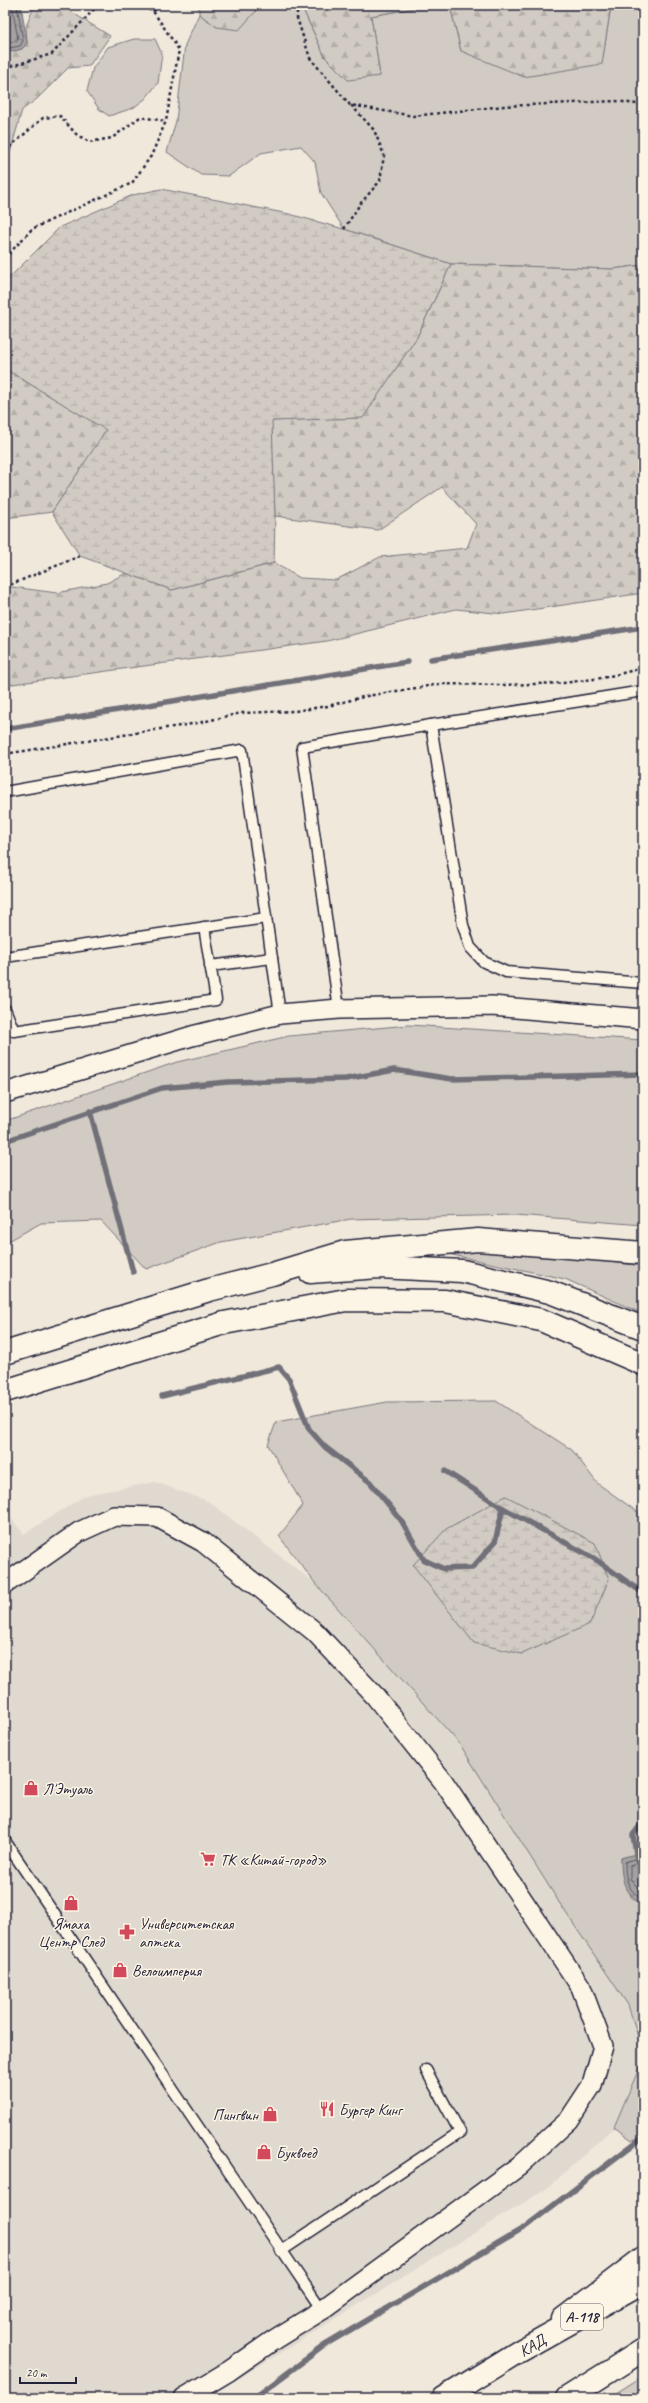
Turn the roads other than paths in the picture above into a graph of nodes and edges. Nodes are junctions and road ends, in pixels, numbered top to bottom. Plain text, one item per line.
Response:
1 (643, 691) edge
2 (431, 725) junction
3 (5, 792) edge
4 (266, 918) junction
5 (204, 927) junction
6 (5, 958) edge
7 (272, 958) junction
8 (210, 966) junction
9 (643, 983) edge
10 (339, 1008) junction
11 (5, 1009) edge
12 (280, 1014) junction
13 (643, 1019) edge
14 (5, 1093) edge
15 (643, 1253) edge
16 (272, 1274) junction
17 (643, 1328) edge
18 (5, 1353) edge
19 (643, 1364) edge
20 (5, 1391) edge
21 (5, 1584) edge
22 (5, 1841) edge
23 (426, 2070) dead end
24 (281, 2251) junction
25 (643, 2258) edge
26 (643, 2282) edge
27 (322, 2310) junction
28 (643, 2350) edge
29 (520, 2351) junction
30 (184, 2398) edge
31 (444, 2398) edge
32 (567, 2398) edge

1 - 2 lane
2 - 9 lane
2 - 10 lane
3 - 4 lane
4 - 5 lane
4 - 7 lane
5 - 6 lane
5 - 8 lane
7 - 8 lane
7 - 12 lane
8 - 11 lane
10 - 12 street
10 - 13 street
12 - 14 street
15 - 16 main road
16 - 17 main road
16 - 18 main road
19 - 20 main road
21 - 27 street
22 - 24 lane
23 - 24 lane
24 - 27 lane
25 - 29 main road
26 - 29 main road, КАД / А-118
27 - 30 street
28 - 32 main road
29 - 31 main road, КАД / А-118

